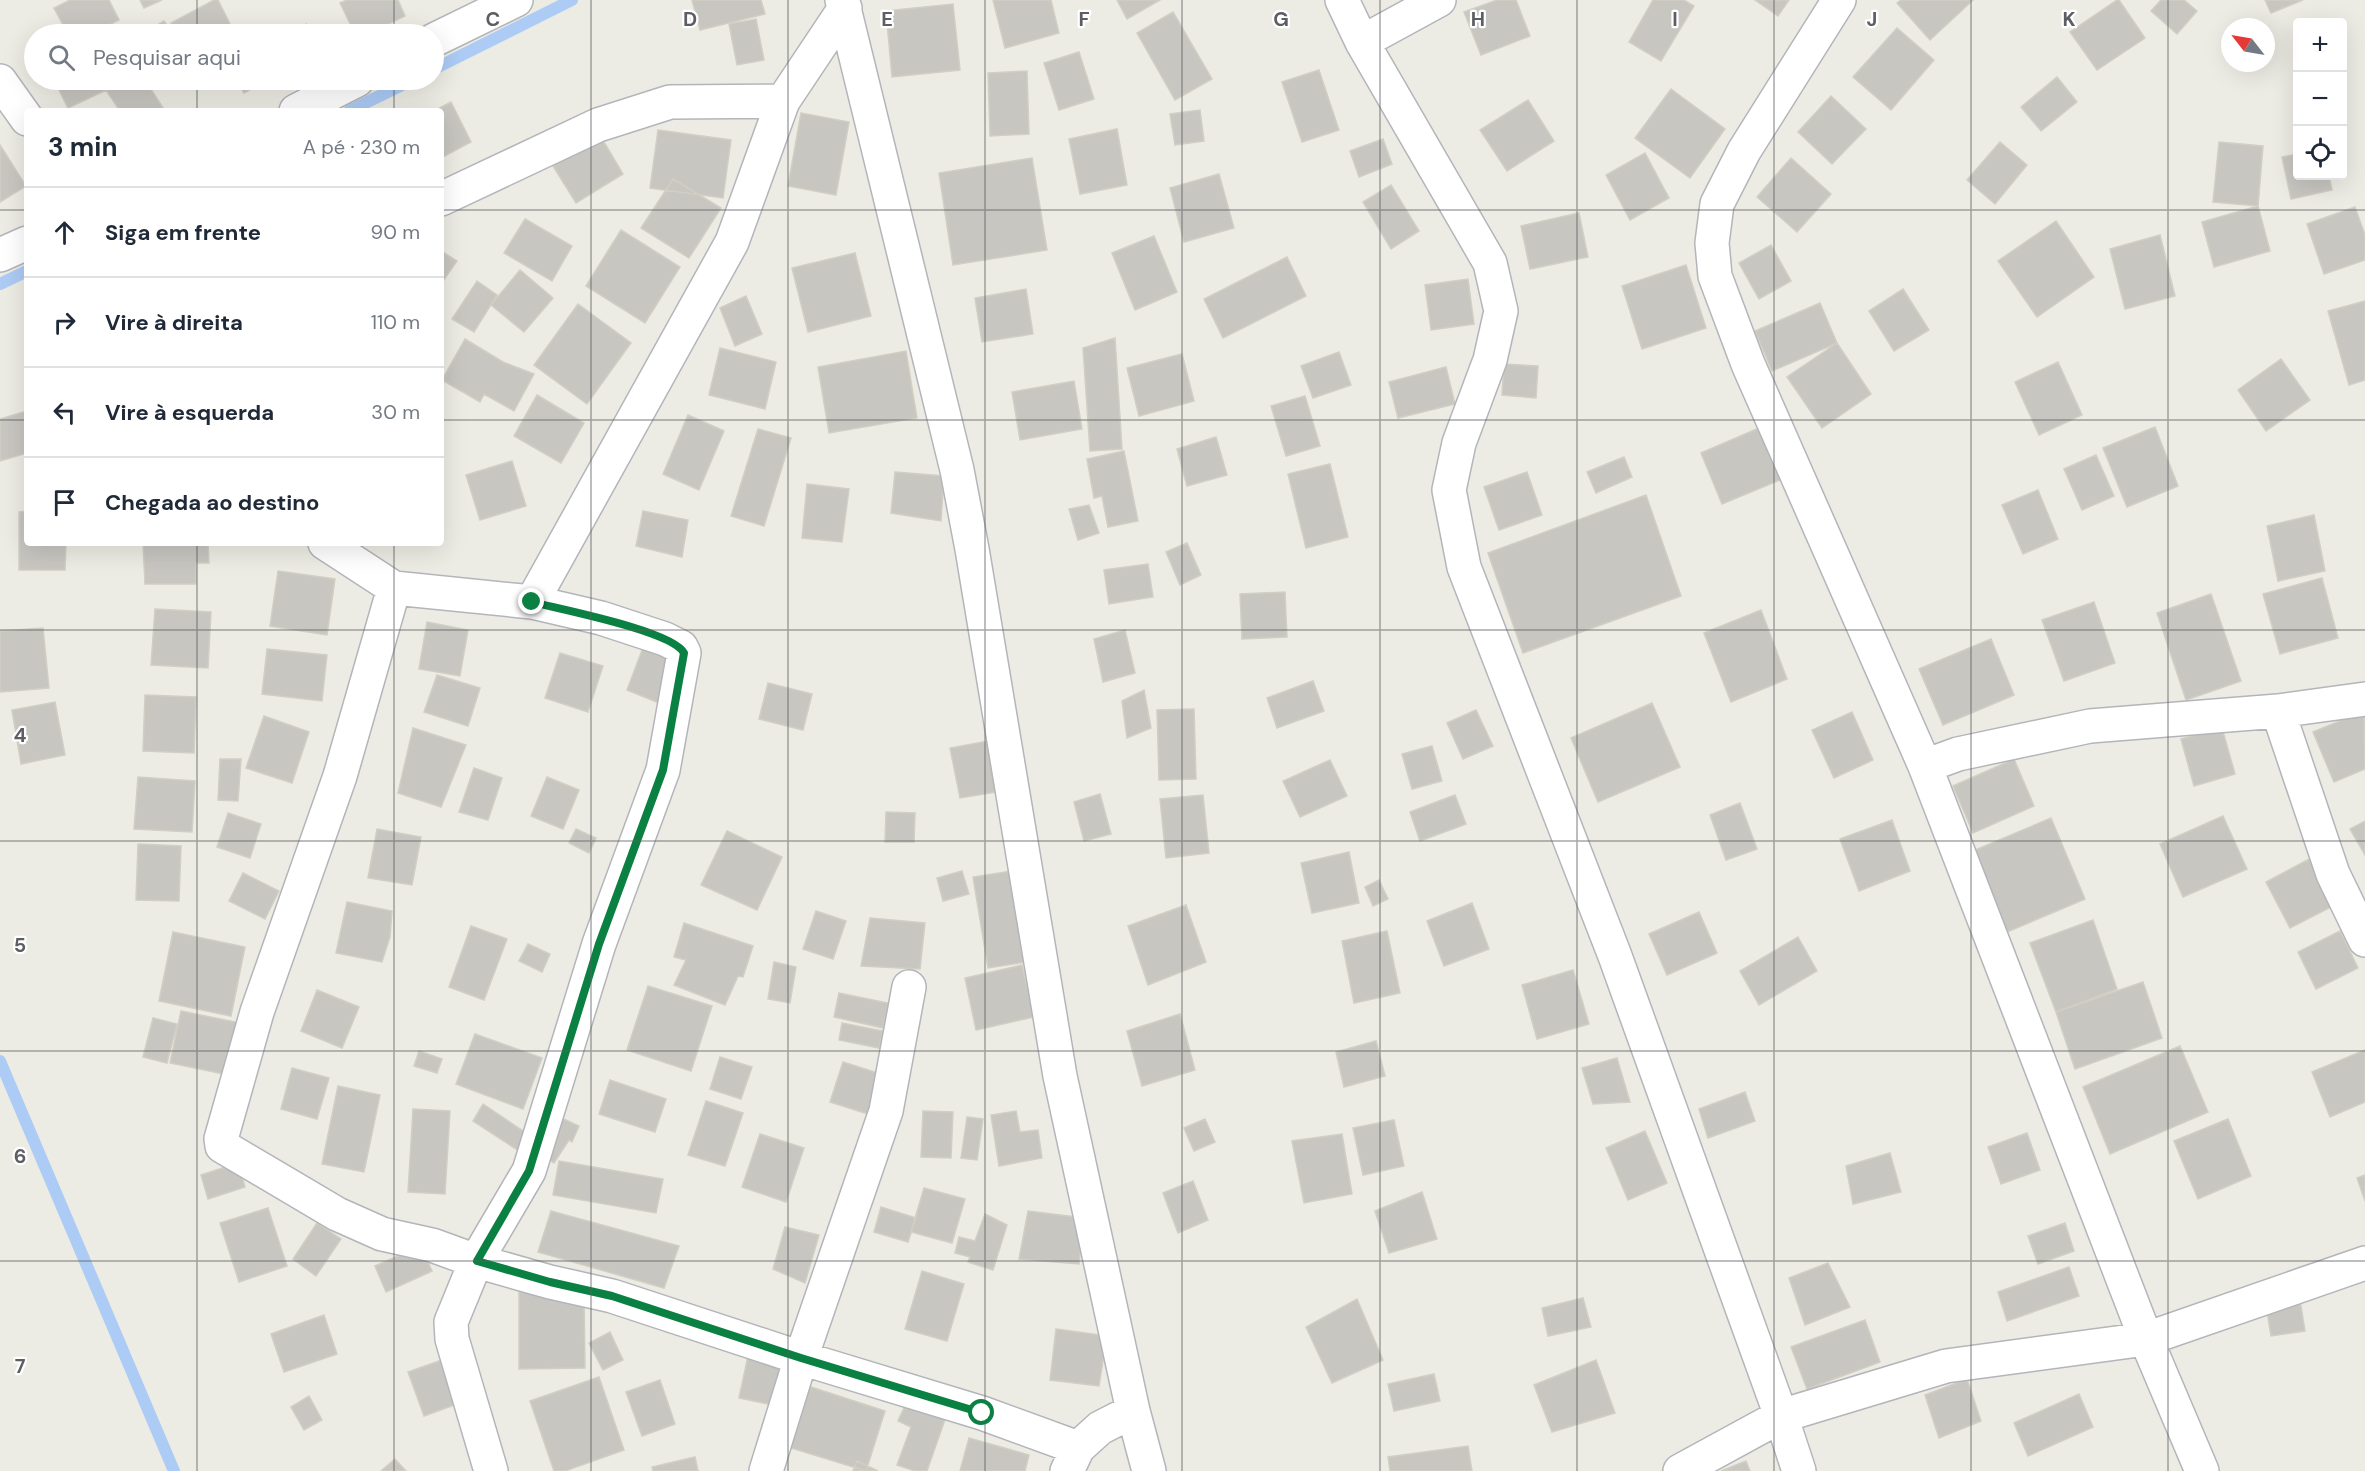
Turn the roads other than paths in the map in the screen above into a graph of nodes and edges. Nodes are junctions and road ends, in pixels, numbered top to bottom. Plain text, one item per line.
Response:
1 (516, 0) edge
2 (1342, 0) edge
3 (1439, 0) edge
4 (1839, 0) edge
5 (843, 4) edge
6 (444, 35) edge
7 (1362, 42) junction
8 (0, 81) edge
9 (337, 90) edge
10 (783, 100) junction
11 (302, 108) edge
12 (24, 115) edge
13 (444, 198) edge
14 (24, 244) edge
15 (0, 255) edge
16 (331, 546) edge
17 (394, 588) junction
18 (532, 602) junction
19 (2365, 699) edge
20 (2278, 711) junction
21 (1925, 766) junction
22 (2365, 940) edge
23 (909, 987) dead end
24 (477, 1261) junction
25 (2365, 1263) edge
26 (2146, 1339) junction
27 (801, 1358) junction
28 (1133, 1411) junction
29 (1781, 1416) junction
30 (1072, 1459) edge
31 (491, 1471) edge
32 (766, 1471) edge
33 (1149, 1471) edge
34 (1680, 1471) edge
35 (1799, 1471) edge
36 (2202, 1471) edge

1 - 6 street
2 - 7 street
3 - 7 street
4 - 21 street
5 - 10 street
5 - 28 street
7 - 29 street
8 - 12 street
9 - 11 street
10 - 13 street
10 - 18 street
14 - 15 street
16 - 17 street
17 - 18 street
17 - 24 street
18 - 24 street
19 - 20 street
20 - 21 street
20 - 22 street
21 - 26 street
23 - 27 street
24 - 27 street
24 - 31 street
25 - 26 street
26 - 29 street
26 - 36 street
27 - 30 street
27 - 32 street
28 - 30 street
28 - 33 street
29 - 34 street
29 - 35 street

